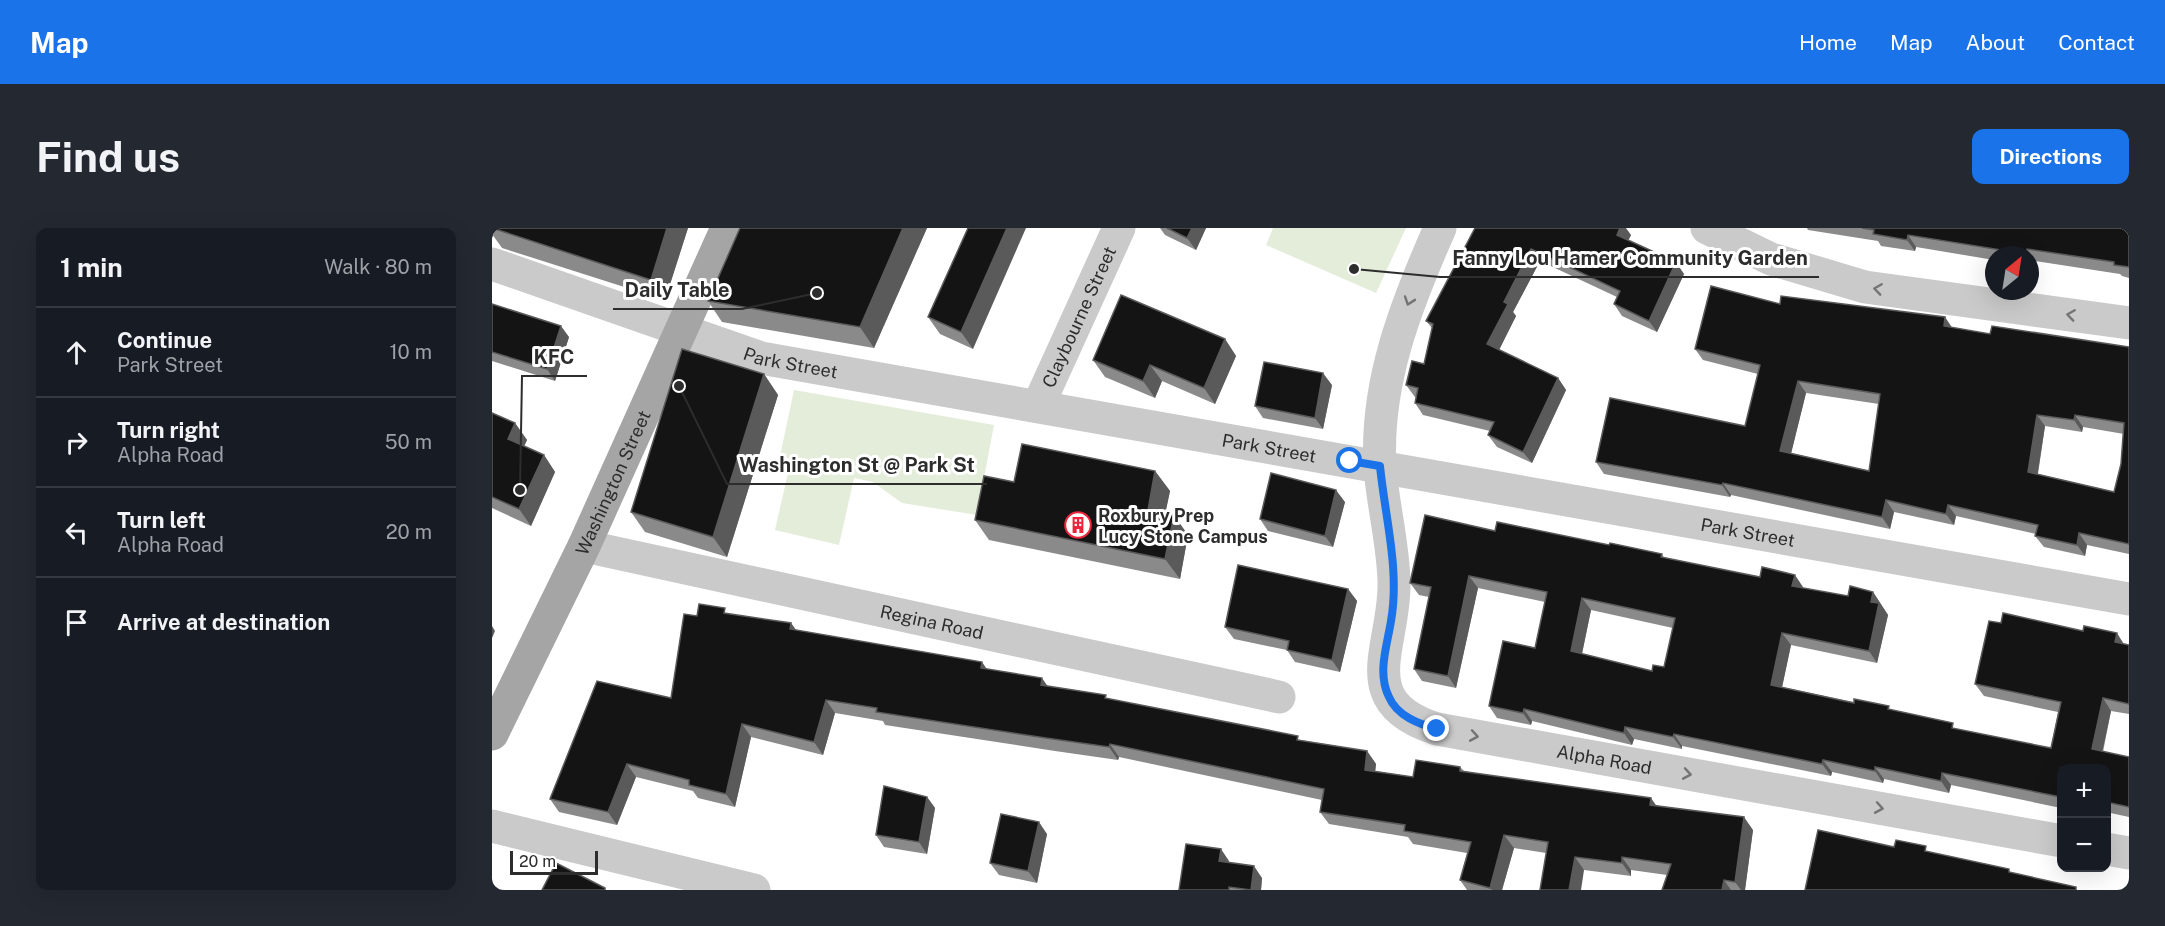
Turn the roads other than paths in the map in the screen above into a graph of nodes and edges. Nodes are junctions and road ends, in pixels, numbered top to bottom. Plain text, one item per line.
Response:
1 (727, 228) edge
2 (1119, 228) edge
3 (1440, 228) edge
4 (1707, 228) edge
5 (492, 264) edge
6 (2129, 324) edge
7 (679, 329) junction
8 (1038, 406) junction
9 (1380, 466) junction
10 (584, 546) junction
11 (2129, 598) edge
12 (1280, 697) dead end
13 (492, 733) edge
14 (492, 826) edge
15 (2057, 840) edge
16 (2111, 850) edge
17 (2129, 853) edge
18 (754, 890) edge

1 - 7 main road, Washington Street
2 - 8 street, Claybourne Street
3 -> 9 street, Alpha Road
6 -> 4 street
5 - 7 street, Park Street
7 - 8 street, Park Street
7 - 10 main road, Washington Street
8 - 9 street, Park Street
9 - 11 street, Park Street
9 -> 15 street, Alpha Road
10 - 12 street, Regina Road
10 - 13 main road, Washington Street
14 - 18 street
16 - 17 street

